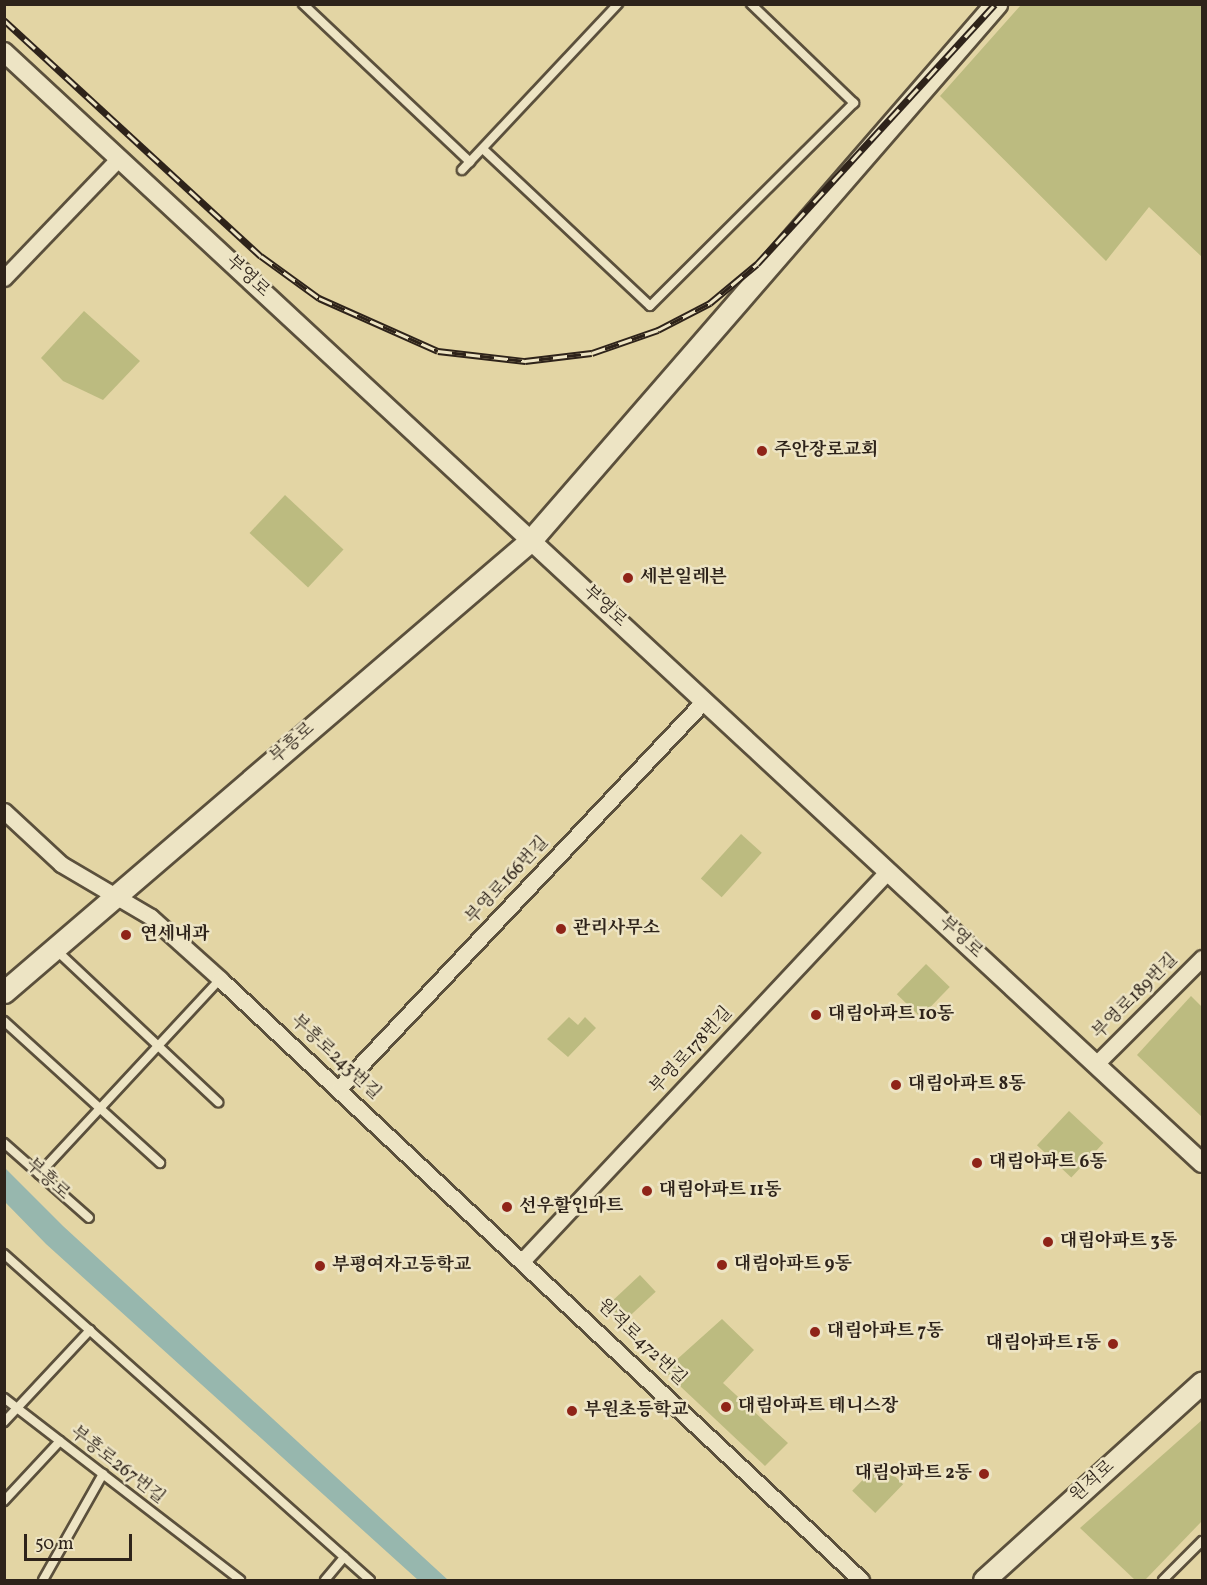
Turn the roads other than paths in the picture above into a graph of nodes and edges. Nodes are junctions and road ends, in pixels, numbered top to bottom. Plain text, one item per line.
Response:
1 (303, 4) edge
2 (618, 4) edge
3 (751, 4) edge
4 (996, 4) edge
5 (4, 52) edge
6 (483, 149) junction
7 (119, 158) junction
8 (470, 162) junction
9 (462, 170) dead end
10 (4, 278) edge
11 (531, 540) junction
12 (704, 701) junction
13 (4, 811) edge
14 (888, 871) junction
15 (112, 898) junction
16 (55, 949) junction
17 (1203, 958) edge
18 (220, 979) junction
19 (4, 992) edge
20 (4, 1022) edge
21 (158, 1046) junction
22 (1096, 1064) junction
23 (339, 1088) junction
24 (218, 1101) dead end
25 (100, 1109) junction
26 (4, 1143) edge
27 (1203, 1162) edge
28 (160, 1163) dead end
29 (39, 1174) junction
30 (89, 1218) dead end
31 (4, 1254) edge
32 (524, 1259) junction
33 (90, 1330) junction
34 (1203, 1382) edge
35 (4, 1398) edge
36 (17, 1408) junction
37 (4, 1422) edge
38 (60, 1441) junction
39 (103, 1474) junction
40 (4, 1501) edge
41 (1203, 1541) edge
42 (344, 1557) junction
43 (43, 1581) edge
44 (240, 1581) edge
45 (325, 1581) edge
46 (370, 1581) edge
47 (861, 1581) edge
48 (984, 1581) edge
49 (1162, 1581) edge

1 - 8 lane
2 - 6 lane
3 - 6 lane
4 - 11 main road, 부흥로
5 - 7 street, 부영로
6 - 8 lane
7 - 10 street
7 - 11 street, 부영로
8 - 9 lane
11 - 12 street, 부영로
11 - 15 main road, 부흥로
12 - 14 street, 부영로
12 - 23 street, 부영로166번길
13 - 15 street, 부흥로243번길
14 - 22 street, 부영로
14 - 32 street, 부영로178번길
15 - 16 main road, 부흥로
15 - 18 street, 부흥로243번길
16 - 19 main road, 부흥로
16 - 21 lane
17 - 22 street, 부영로189번길
18 - 21 lane
18 - 23 street, 부흥로243번길
20 - 25 lane
21 - 24 lane
21 - 25 lane
22 - 27 street, 부영로
23 - 32 street, 부흥로243번길
25 - 28 lane
25 - 29 lane
26 - 29 lane, 부흥로
29 - 30 lane, 부흥로
31 - 33 lane
32 - 47 street, 원적로472번길
33 - 36 lane
33 - 42 lane
34 - 48 main road, 원적로
35 - 36 lane, 부흥로267번길
36 - 37 lane
36 - 38 lane, 부흥로267번길
38 - 39 lane, 부흥로267번길
38 - 40 lane
39 - 43 lane
39 - 44 lane, 부흥로267번길
41 - 49 lane
42 - 45 lane
42 - 46 lane

